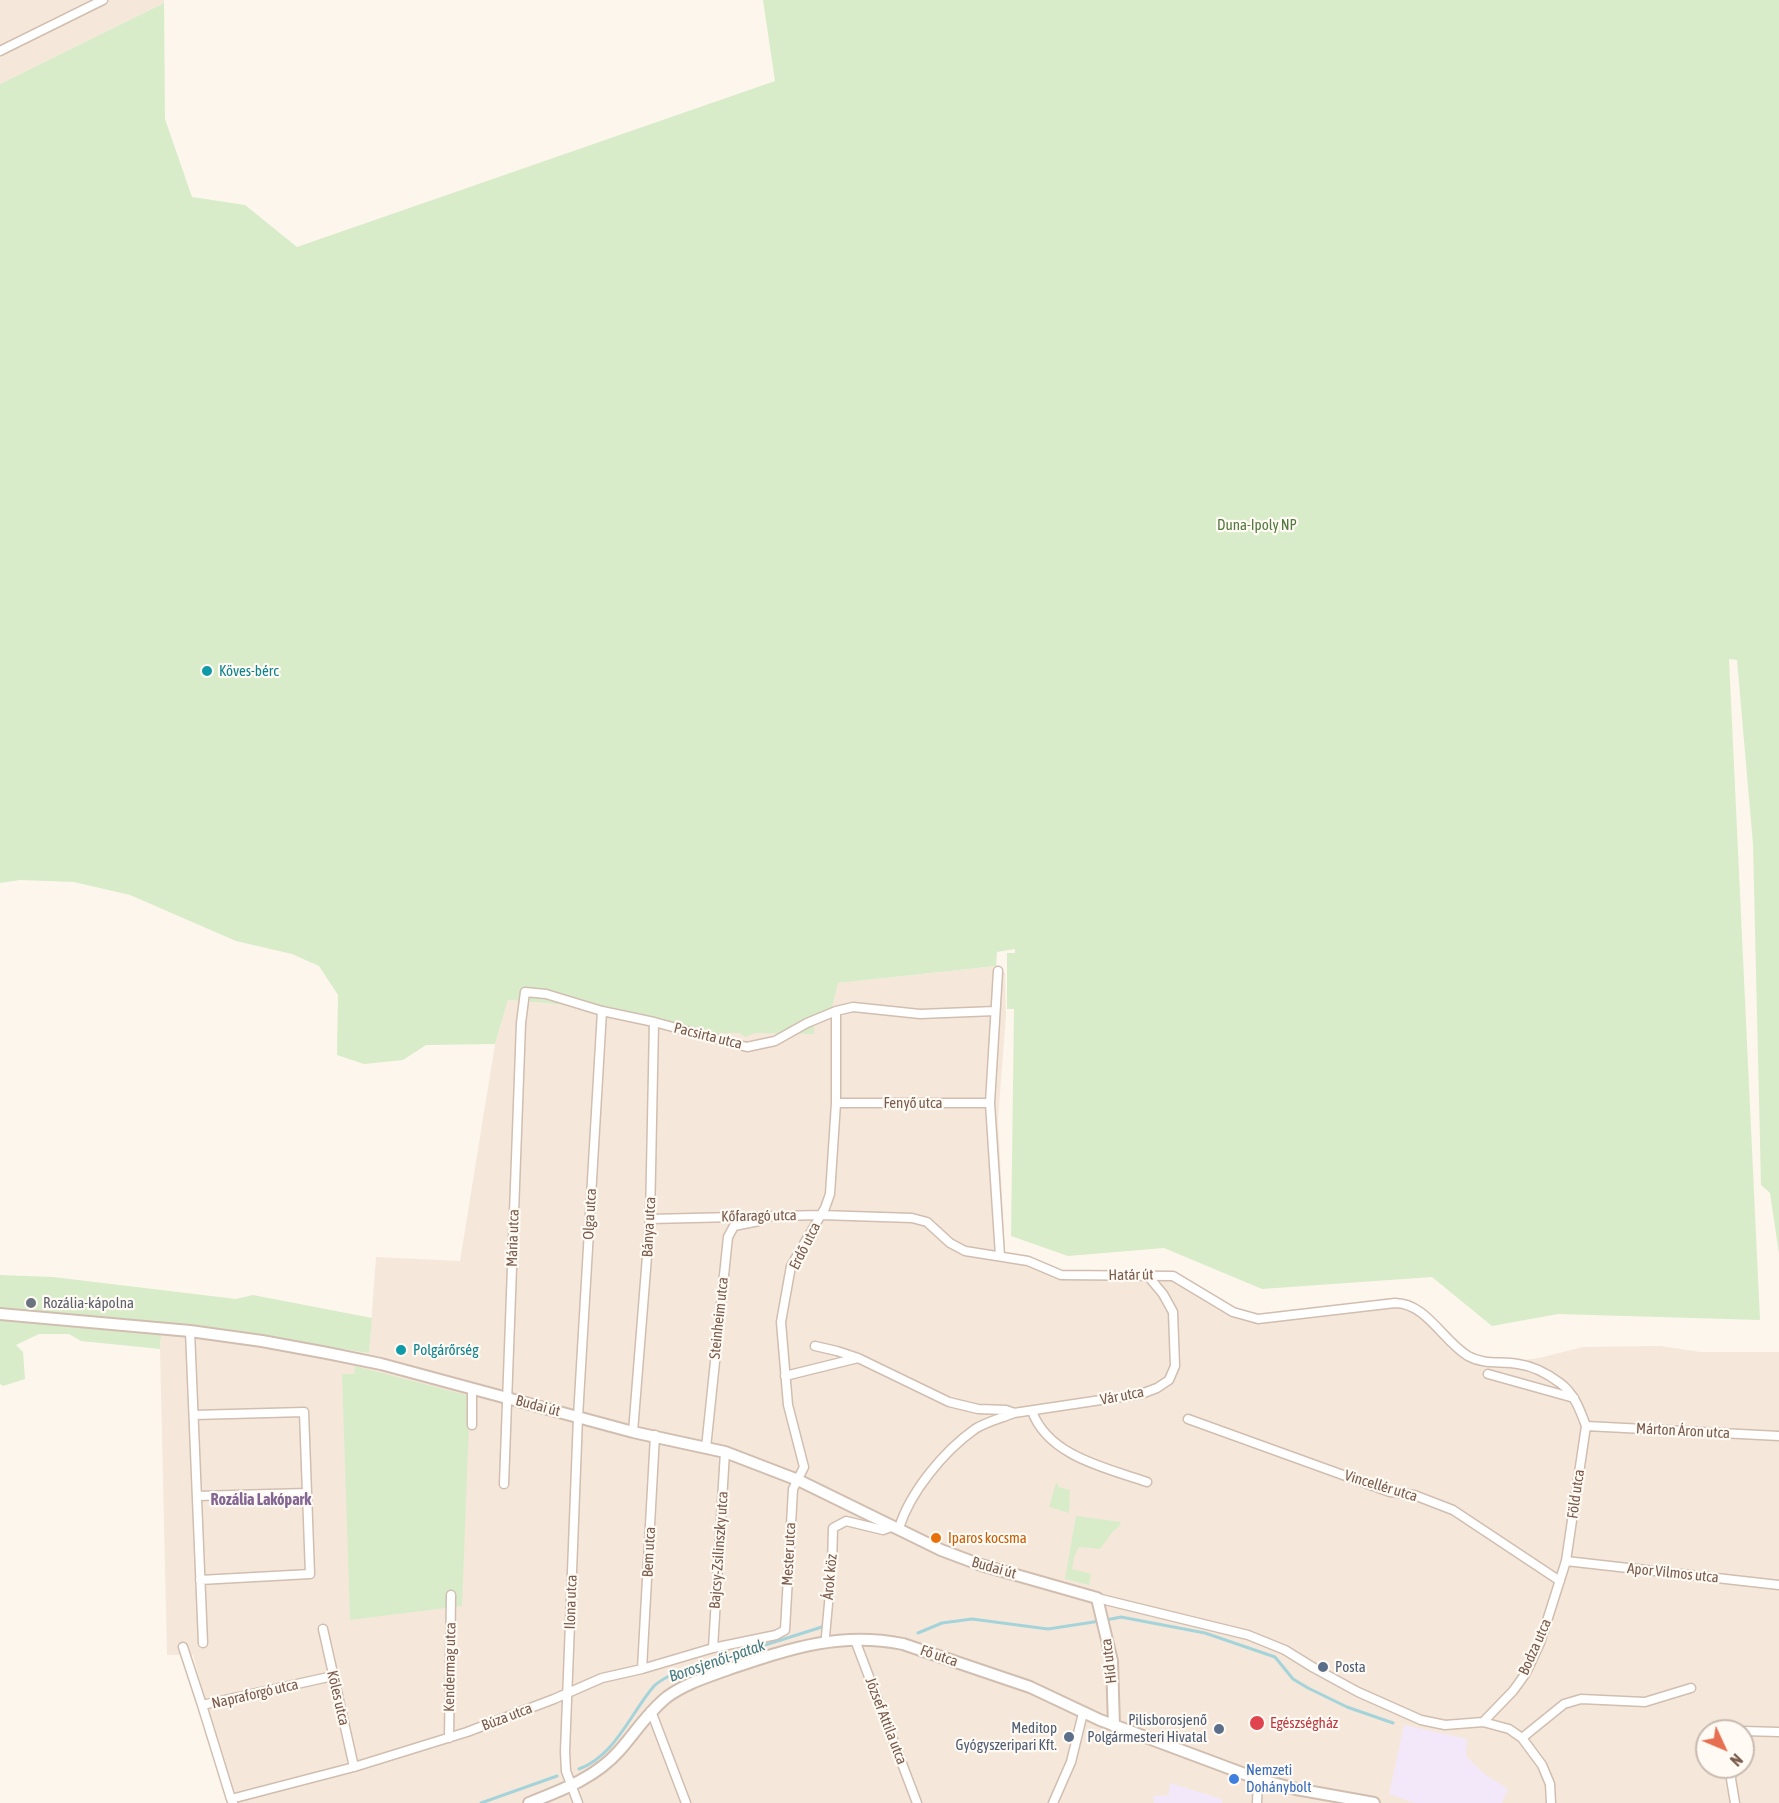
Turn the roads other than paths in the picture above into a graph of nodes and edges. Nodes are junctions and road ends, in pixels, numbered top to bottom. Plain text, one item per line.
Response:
1 (103, 0) edge
2 (0, 51) edge
3 (998, 971) dead end
4 (525, 992) joint
5 (602, 1011) junction
6 (836, 1011) junction
7 (995, 1011) junction
8 (654, 1022) junction
9 (836, 1103) junction
10 (990, 1103) junction
11 (821, 1215) junction
12 (770, 1216) junction
13 (650, 1219) junction
14 (1000, 1256) junction
15 (1148, 1276) junction
16 (0, 1314) edge
17 (190, 1331) junction
18 (815, 1346) dead end
19 (858, 1358) junction
20 (1488, 1374) dead end
21 (785, 1376) junction
22 (472, 1388) junction
23 (507, 1397) junction
24 (1575, 1398) junction
25 (1032, 1411) junction
26 (1014, 1413) junction
27 (194, 1415) junction
28 (578, 1417) junction
29 (1188, 1419) dead end
30 (472, 1425) dead end
31 (1587, 1426) junction
32 (633, 1432) junction
33 (656, 1435) junction
34 (1779, 1436) edge
35 (706, 1448) junction
36 (725, 1452) junction
37 (798, 1480) junction
38 (1148, 1482) dead end
39 (504, 1484) dead end
40 (307, 1493) junction
41 (197, 1496) junction
42 (897, 1527) junction
43 (1566, 1561) junction
44 (832, 1565) joint
45 (200, 1580) junction
46 (1560, 1581) junction
47 (1779, 1585) edge
48 (451, 1595) dead end
49 (1097, 1598) junction
50 (323, 1629) dead end
51 (785, 1630) joint
52 (855, 1640) junction
53 (825, 1642) junction
54 (203, 1643) dead end
55 (183, 1647) dead end
56 (713, 1648) junction
57 (642, 1669) junction
58 (333, 1676) junction
59 (1691, 1688) dead end
60 (567, 1692) junction
61 (202, 1705) junction
62 (651, 1711) junction
63 (1083, 1713) junction
64 (1484, 1722) junction
65 (1114, 1726) junction
66 (1755, 1731) edge
67 (1779, 1732) edge
68 (449, 1738) junction
69 (1522, 1738) junction
70 (354, 1767) junction
71 (1258, 1779) junction
72 (1731, 1779) edge
73 (572, 1787) junction
74 (232, 1801) edge
75 (530, 1803) edge
76 (578, 1803) edge
77 (686, 1803) edge
78 (917, 1803) edge
79 (1053, 1803) edge
80 (1257, 1803) edge
81 (1374, 1803) edge
82 (1551, 1803) edge
83 (1735, 1803) edge

1 - 2 street
3 - 7 street
4 - 5 street, Pacsirta utca
4 - 23 street, Mária utca
5 - 8 street, Pacsirta utca
5 - 28 street, Olga utca
6 - 7 street, Pacsirta utca
6 - 8 street, Pacsirta utca
6 - 9 street, Erdő utca
7 - 10 street
8 - 13 street, Bánya utca
9 - 10 street, Fenyő utca
9 - 11 street, Erdő utca
10 - 14 street
11 - 12 street, Kőfaragó utca
11 - 14 street, Kőfaragó utca
11 - 21 street, Erdő utca
12 - 13 street, Kőfaragó utca
12 - 35 street, Steinheim utca
13 - 32 street, Bánya utca
14 - 15 street, Határ út
15 - 24 street, Határ út
15 - 25 street, Vár utca
16 - 17 street, Budai út
17 - 22 street, Budai út
17 - 27 street
18 - 19 street, Vár utca
19 - 21 street
19 - 26 street, Vár utca
20 - 24 street
21 - 37 street, Erdő utca
22 - 23 street, Budai út
22 - 30 street
23 - 28 street, Budai út
23 - 39 street, Mária utca
24 - 31 street
25 - 26 street, Vár utca
25 - 38 street
26 - 42 street
27 - 40 street
27 - 41 street
28 - 32 street, Budai út
28 - 60 street, Ilona utca
29 - 46 street, Vincellér utca
31 - 34 street, Márton Áron utca
31 - 43 street, Föld utca
32 - 33 street, Budai út
33 - 35 street, Budai út
33 - 57 street, Bem utca
35 - 36 street, Budai út
36 - 37 street, Budai út
36 - 56 street, Bajcsy-Zsilinszky utca
37 - 42 street, Budai út
37 - 51 street, Mester utca
40 - 41 street
40 - 45 street
41 - 45 street
42 - 44 street, Árok köz
42 - 49 street, Budai út
43 - 46 street, Bodza utca
43 - 47 street, Apor Vilmos utca
44 - 53 street, Árok köz
45 - 54 street
46 - 64 street, Bodza utca
48 - 68 street, Kendermag utca
49 - 64 street, Budai út
49 - 65 street, Híd utca
50 - 58 street, Köles utca
51 - 56 street, Búza utca
52 - 53 street, Fő utca
52 - 63 street, Fő utca
52 - 78 street, József Attila utca
53 - 62 street, Fő utca
55 - 61 street, Napraforgó utca
56 - 57 street, Búza utca
57 - 60 street, Búza utca
58 - 61 street, Napraforgó utca
58 - 70 street, Köles utca
59 - 69 street
60 - 68 street, Búza utca
60 - 73 street, Ilona utca
61 - 74 street
62 - 73 street, Fő utca
62 - 77 street
63 - 65 street, Fő utca
63 - 79 street
64 - 69 street, Budai út
65 - 71 street, Fő utca
66 - 67 street
68 - 70 street, Búza utca
69 - 82 street, Budai út
70 - 74 street, Búza utca
71 - 80 street
71 - 81 street, Fő utca
72 - 83 street
73 - 75 street, Fő utca
73 - 76 street, Ilona utca

